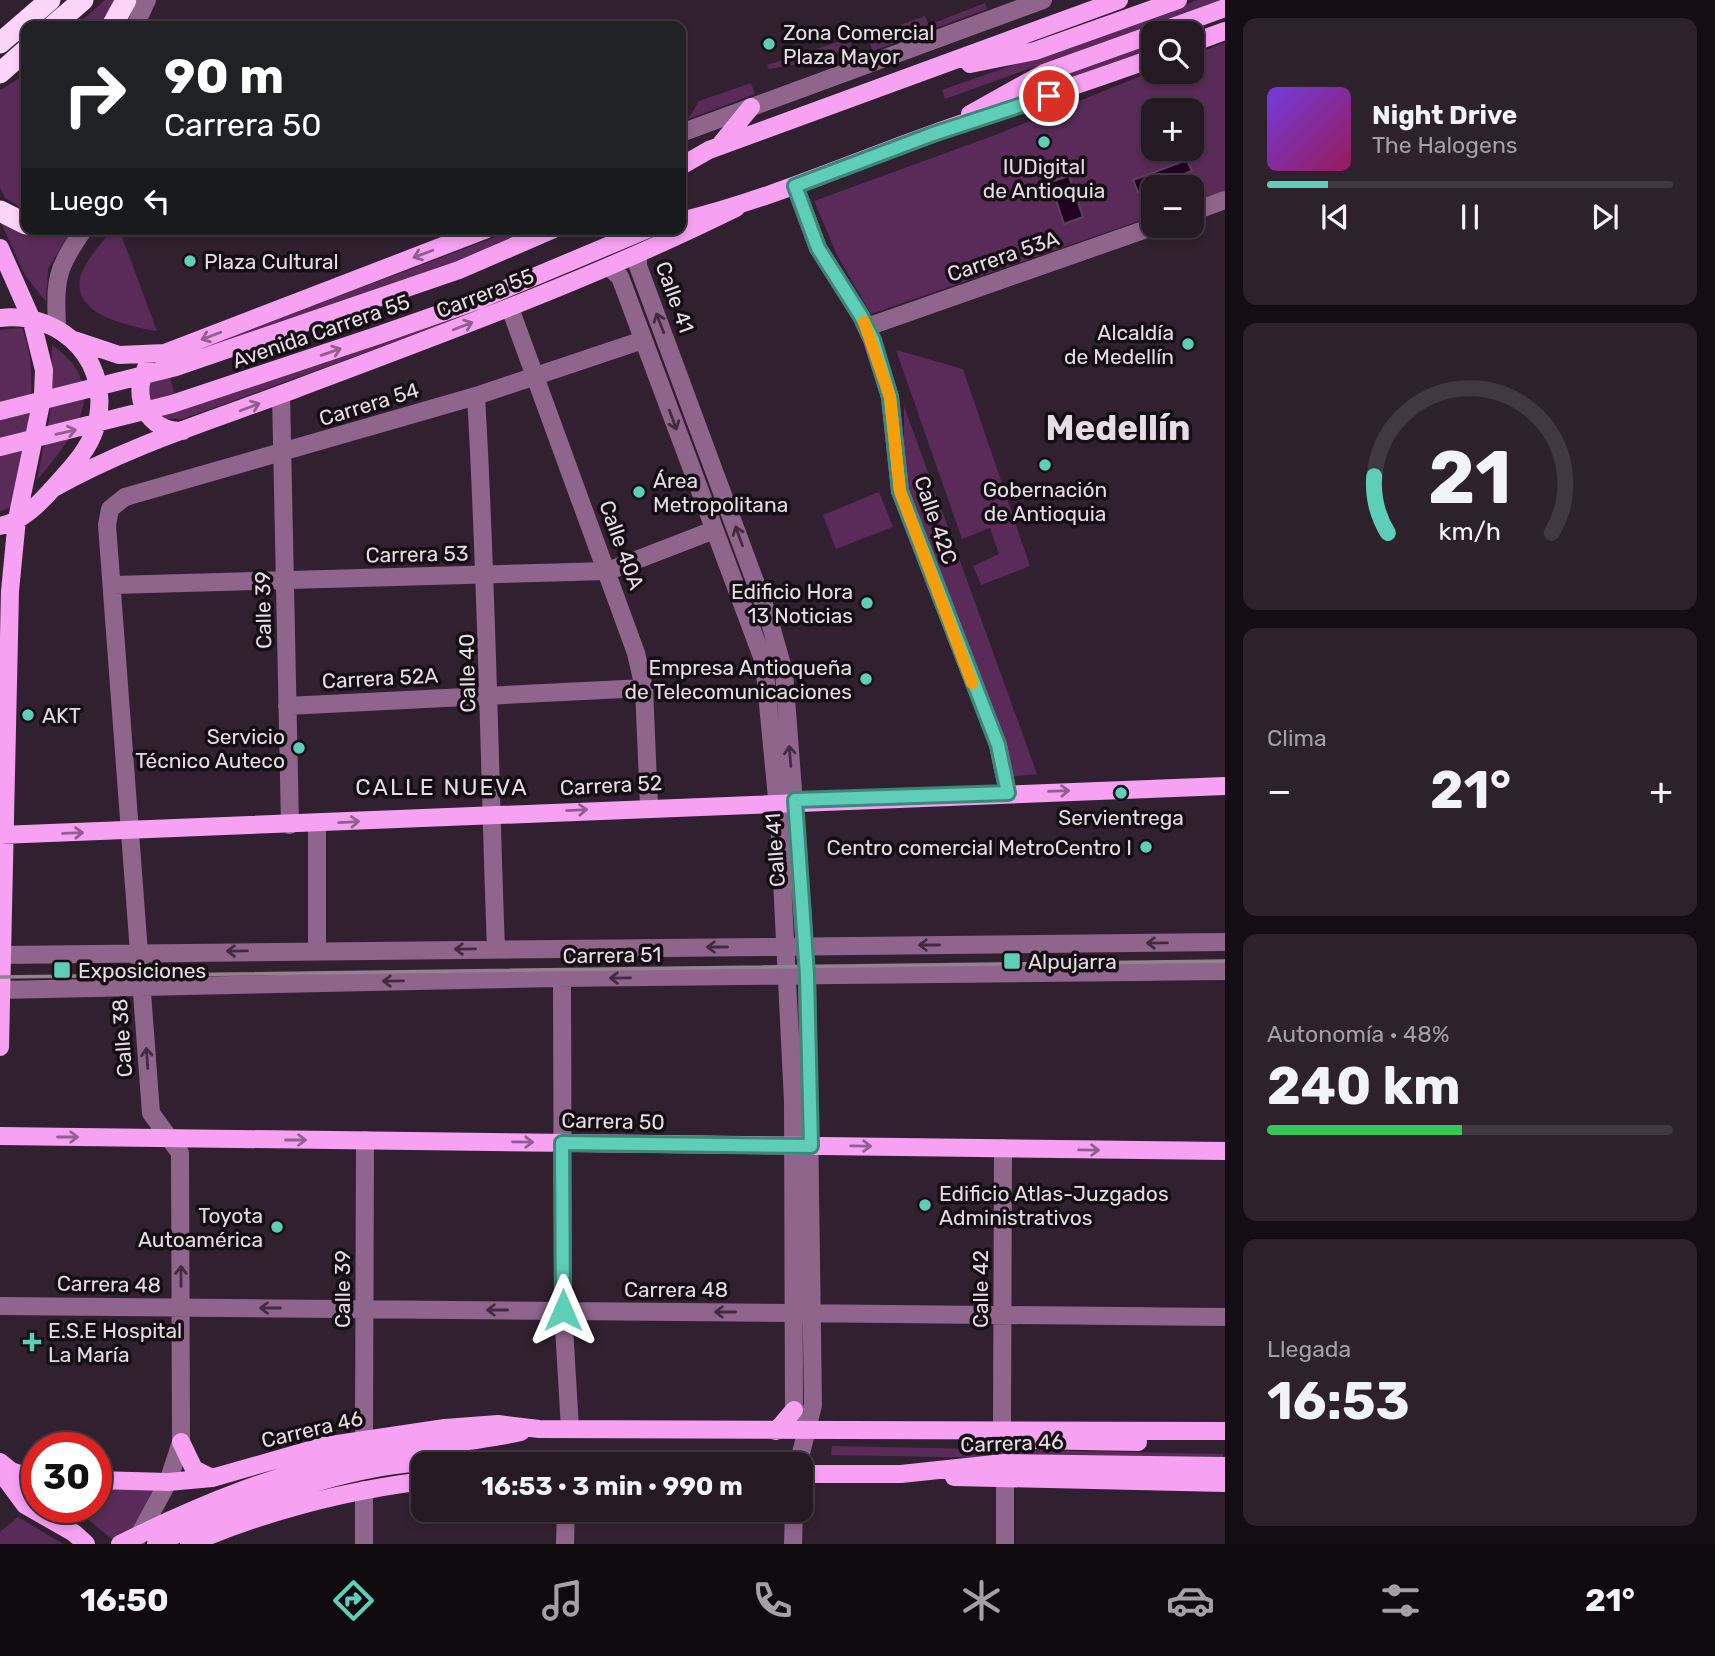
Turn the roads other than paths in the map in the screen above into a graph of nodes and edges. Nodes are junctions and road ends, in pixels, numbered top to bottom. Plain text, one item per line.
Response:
1 (50, 0) edge
2 (83, 0) edge
3 (126, 0) edge
4 (147, 0) edge
5 (1043, 0) edge
6 (1119, 0) edge
7 (1178, 0) edge
8 (1225, 8) edge
9 (26, 21) edge
10 (59, 21) edge
11 (115, 21) edge
12 (137, 21) edge
13 (1190, 21) edge
14 (21, 25) edge
15 (1225, 31) edge
16 (1141, 39) edge
17 (1204, 39) edge
18 (0, 43) edge
19 (21, 55) edge
20 (1141, 62) edge
21 (21, 70) edge
22 (915, 75) junction
23 (0, 76) edge
24 (751, 107) junction
25 (686, 131) edge
26 (933, 134) junction
27 (714, 148) junction
28 (686, 157) edge
29 (686, 163) edge
30 (795, 186) junction
31 (1225, 200) edge
32 (736, 208) junction
33 (1204, 208) edge
34 (0, 211) edge
35 (686, 220) edge
36 (21, 222) edge
37 (1141, 231) edge
38 (686, 233) edge
39 (80, 235) edge
40 (471, 235) edge
41 (541, 235) edge
42 (634, 235) edge
43 (682, 235) edge
44 (0, 248) edge
45 (638, 257) junction
46 (610, 268) junction
47 (572, 283) junction
48 (509, 288) junction
49 (510, 308) junction
50 (0, 318) edge
51 (31, 318) junction
52 (867, 327) junction
53 (58, 328) junction
54 (74, 340) junction
55 (643, 340) junction
56 (165, 353) junction
57 (536, 378) junction
58 (281, 394) junction
59 (476, 396) junction
60 (0, 411) edge
61 (186, 431) junction
62 (0, 447) edge
63 (282, 454) junction
64 (52, 489) junction
65 (110, 509) joint
66 (8, 523) edge
67 (714, 530) junction
68 (730, 569) junction
69 (608, 571) junction
70 (487, 575) junction
71 (285, 579) junction
72 (756, 581) junction
73 (113, 585) junction
74 (644, 688) junction
75 (490, 695) junction
76 (288, 706) junction
77 (1225, 786) edge
78 (1008, 793) junction
79 (786, 801) junction
80 (649, 806) junction
81 (490, 814) junction
82 (317, 824) junction
83 (290, 825) junction
84 (132, 831) junction
85 (2, 835) edge
86 (1225, 942) edge
87 (785, 946) junction
88 (804, 946) junction
89 (496, 949) junction
90 (317, 950) junction
91 (139, 952) junction
92 (1, 955) edge
93 (1225, 971) edge
94 (786, 975) junction
95 (807, 975) junction
96 (562, 978) junction
97 (141, 986) junction
98 (0, 989) edge
99 (0, 1047) edge
100 (0, 1136) edge
101 (170, 1139) junction
102 (365, 1140) junction
103 (562, 1143) junction
104 (802, 1145) junction
105 (1003, 1148) junction
106 (1225, 1152) edge
107 (0, 1306) edge
108 (181, 1308) junction
109 (364, 1309) junction
110 (563, 1310) junction
111 (793, 1312) junction
112 (812, 1312) junction
113 (1003, 1314) junction
114 (1225, 1317) edge
115 (539, 1429) junction
116 (570, 1429) junction
117 (1002, 1429) junction
118 (793, 1431) junction
119 (1225, 1431) edge
120 (898, 1432) junction
121 (363, 1438) junction
122 (181, 1442) junction
123 (1225, 1443) edge
124 (795, 1452) edge
125 (400, 1458) junction
126 (411, 1459) edge
127 (0, 1462) edge
128 (1225, 1466) edge
129 (0, 1471) edge
130 (21, 1474) edge
131 (813, 1474) edge
132 (901, 1474) junction
133 (212, 1478) junction
134 (1005, 1479) junction
135 (112, 1480) edge
136 (168, 1482) junction
137 (411, 1483) edge
138 (1225, 1483) edge
139 (364, 1490) junction
140 (566, 1522) edge
141 (794, 1522) edge
142 (227, 1528) junction
143 (86, 1544) edge
144 (120, 1544) edge
145 (134, 1544) edge
146 (156, 1544) edge
147 (189, 1544) edge
148 (364, 1544) edge
149 (565, 1544) edge
150 (793, 1544) edge
151 (1005, 1544) edge

1 - 9 highway
2 - 10 highway
3 - 11 highway
4 - 12 street
5 - 24 street
6 - 22 main road
7 - 22 main road
8 - 13 main road
14 - 18 highway
15 - 17 main road
16 - 26 main road
19 - 23 highway
20 - 26 main road
21 - 23 highway
22 - 27 main road
24 - 25 street
24 - 27 main road
26 - 30 main road
27 - 28 main road
27 - 29 main road
30 - 32 main road
30 - 52 street, Calle 42C
31 - 33 street
32 - 35 main road
32 - 38 main road, Carrera 55
34 - 36 highway
37 - 52 street, Carrera 53A
39 - 53 street
40 -> 56 main road
41 - 60 main road, Avenida Carrera 55
42 - 48 main road, Avenida Carrera 55
43 - 45 main road, Carrera 55
44 - 51 main road
45 - 46 main road, Carrera 55
72 -> 45 street, Calle 41
46 - 47 main road, Carrera 55
46 - 55 street, Calle 41
47 - 48 main road
47 - 49 main road, Carrera 55
62 -> 48 main road, Avenida Carrera 55
49 - 57 street, Calle 40A
58 -> 49 main road, Carrera 55
50 - 51 main road
51 - 53 main road
51 - 66 main road
52 - 78 street, Calle 42C
53 - 54 main road
54 - 56 main road
54 - 64 main road
55 - 57 street, Carrera 54
55 -> 67 street, Calle 41
56 - 61 main road
57 - 59 street, Carrera 54
57 - 69 street, Calle 40A
61 -> 58 main road, Carrera 55
58 - 63 street, Calle 39
59 - 63 street, Carrera 54
59 - 70 street, Calle 40
61 - 64 main road, Carrera 55
63 - 65 street, Carrera 54
63 - 71 street, Calle 39
64 - 66 main road
65 - 73 street, Calle 38
66 - 85 main road
67 - 68 street, Calle 41
67 - 69 street, Carrera 53
68 - 72 street
68 - 79 street, Calle 41
69 - 70 street, Carrera 53
69 - 74 street, Calle 40A
70 - 71 street, Carrera 53
70 - 75 street, Calle 40
71 - 73 street, Carrera 53
71 - 76 street, Calle 39
79 -> 72 street, Calle 41
73 - 84 street, Calle 38
74 - 75 street, Carrera 52A
74 - 80 street, Calle 40A
75 - 76 street, Carrera 52A
75 - 81 street, Calle 40
76 - 83 street, Calle 39
78 -> 77 main road, Carrera 52
78 - 79 main road, Carrera 52
79 - 80 main road, Carrera 52
79 - 87 street, Calle 41
79 - 88 street, Calle 41
81 -> 80 main road, Carrera 52
82 -> 81 main road, Carrera 52
81 - 89 street, Calle 40
82 - 83 main road, Carrera 52
82 - 90 street
83 - 84 main road, Carrera 52
85 -> 84 main road, Carrera 52
84 - 91 street, Calle 38
85 - 92 main road
86 -> 88 street, Carrera 51
87 - 88 street, Carrera 51
87 -> 89 street, Carrera 51
87 - 94 street, Calle 41
88 - 95 street, Calle 41
89 -> 90 street, Carrera 51
90 -> 91 street, Carrera 51
91 - 92 street, Carrera 51
91 - 97 street, Calle 38
92 - 98 main road
93 - 95 street, Carrera 51
94 - 95 street, Carrera 51
94 -> 96 street, Carrera 51
94 - 104 street, Calle 41
95 - 104 street, Calle 41
96 -> 97 street, Carrera 51
96 - 103 street
97 - 98 street, Carrera 51
101 -> 97 street, Calle 38
98 - 99 main road
100 -> 101 main road, Carrera 50
101 -> 102 main road, Carrera 50
108 -> 101 street, Calle 38
102 -> 103 main road, Carrera 50
102 - 109 street, Calle 39
103 - 104 main road, Carrera 50
103 - 110 street
104 -> 105 main road, Carrera 50
104 - 111 street, Calle 41
104 - 112 street, Calle 41
105 -> 106 main road, Carrera 50
105 - 113 street, Calle 42
107 - 108 street, Carrera 48
109 -> 108 street, Carrera 48
108 - 122 street, Calle 38
110 -> 109 street, Carrera 48
109 - 121 street, Calle 39
111 -> 110 street, Carrera 48
110 - 116 street
111 - 112 street, Carrera 48
111 - 118 street, Calle 41
112 - 113 street, Carrera 48
112 - 118 street, Calle 41
113 - 114 street, Carrera 48
113 - 117 street, Calle 42
115 - 116 main road, Carrera 46
115 - 121 main road, Carrera 46
115 - 125 main road, Carrera 46
116 - 118 main road, Carrera 46
117 - 119 main road, Carrera 46
117 - 120 main road, Carrera 46
118 - 120 main road, Carrera 46
118 - 124 street, Calle 41
120 - 123 main road, Carrera 46
121 - 133 main road, Carrera 46
122 - 133 main road
122 - 136 street, Calle 38
125 - 126 main road, Carrera 46
125 - 144 main road, Carrera 46
125 - 146 main road, Carrera 46
127 - 130 main road
128 - 132 main road, Carrera 46
129 - 143 main road
131 - 132 main road, Carrera 46
132 - 134 main road
133 - 136 main road, Carrera 46
133 - 142 main road
134 - 138 main road
134 - 151 street
135 - 136 main road, Carrera 46
136 - 145 street, Calle 38
137 - 139 main road
139 - 142 main road
139 - 148 street
140 - 149 street
141 - 150 street
142 - 147 main road

